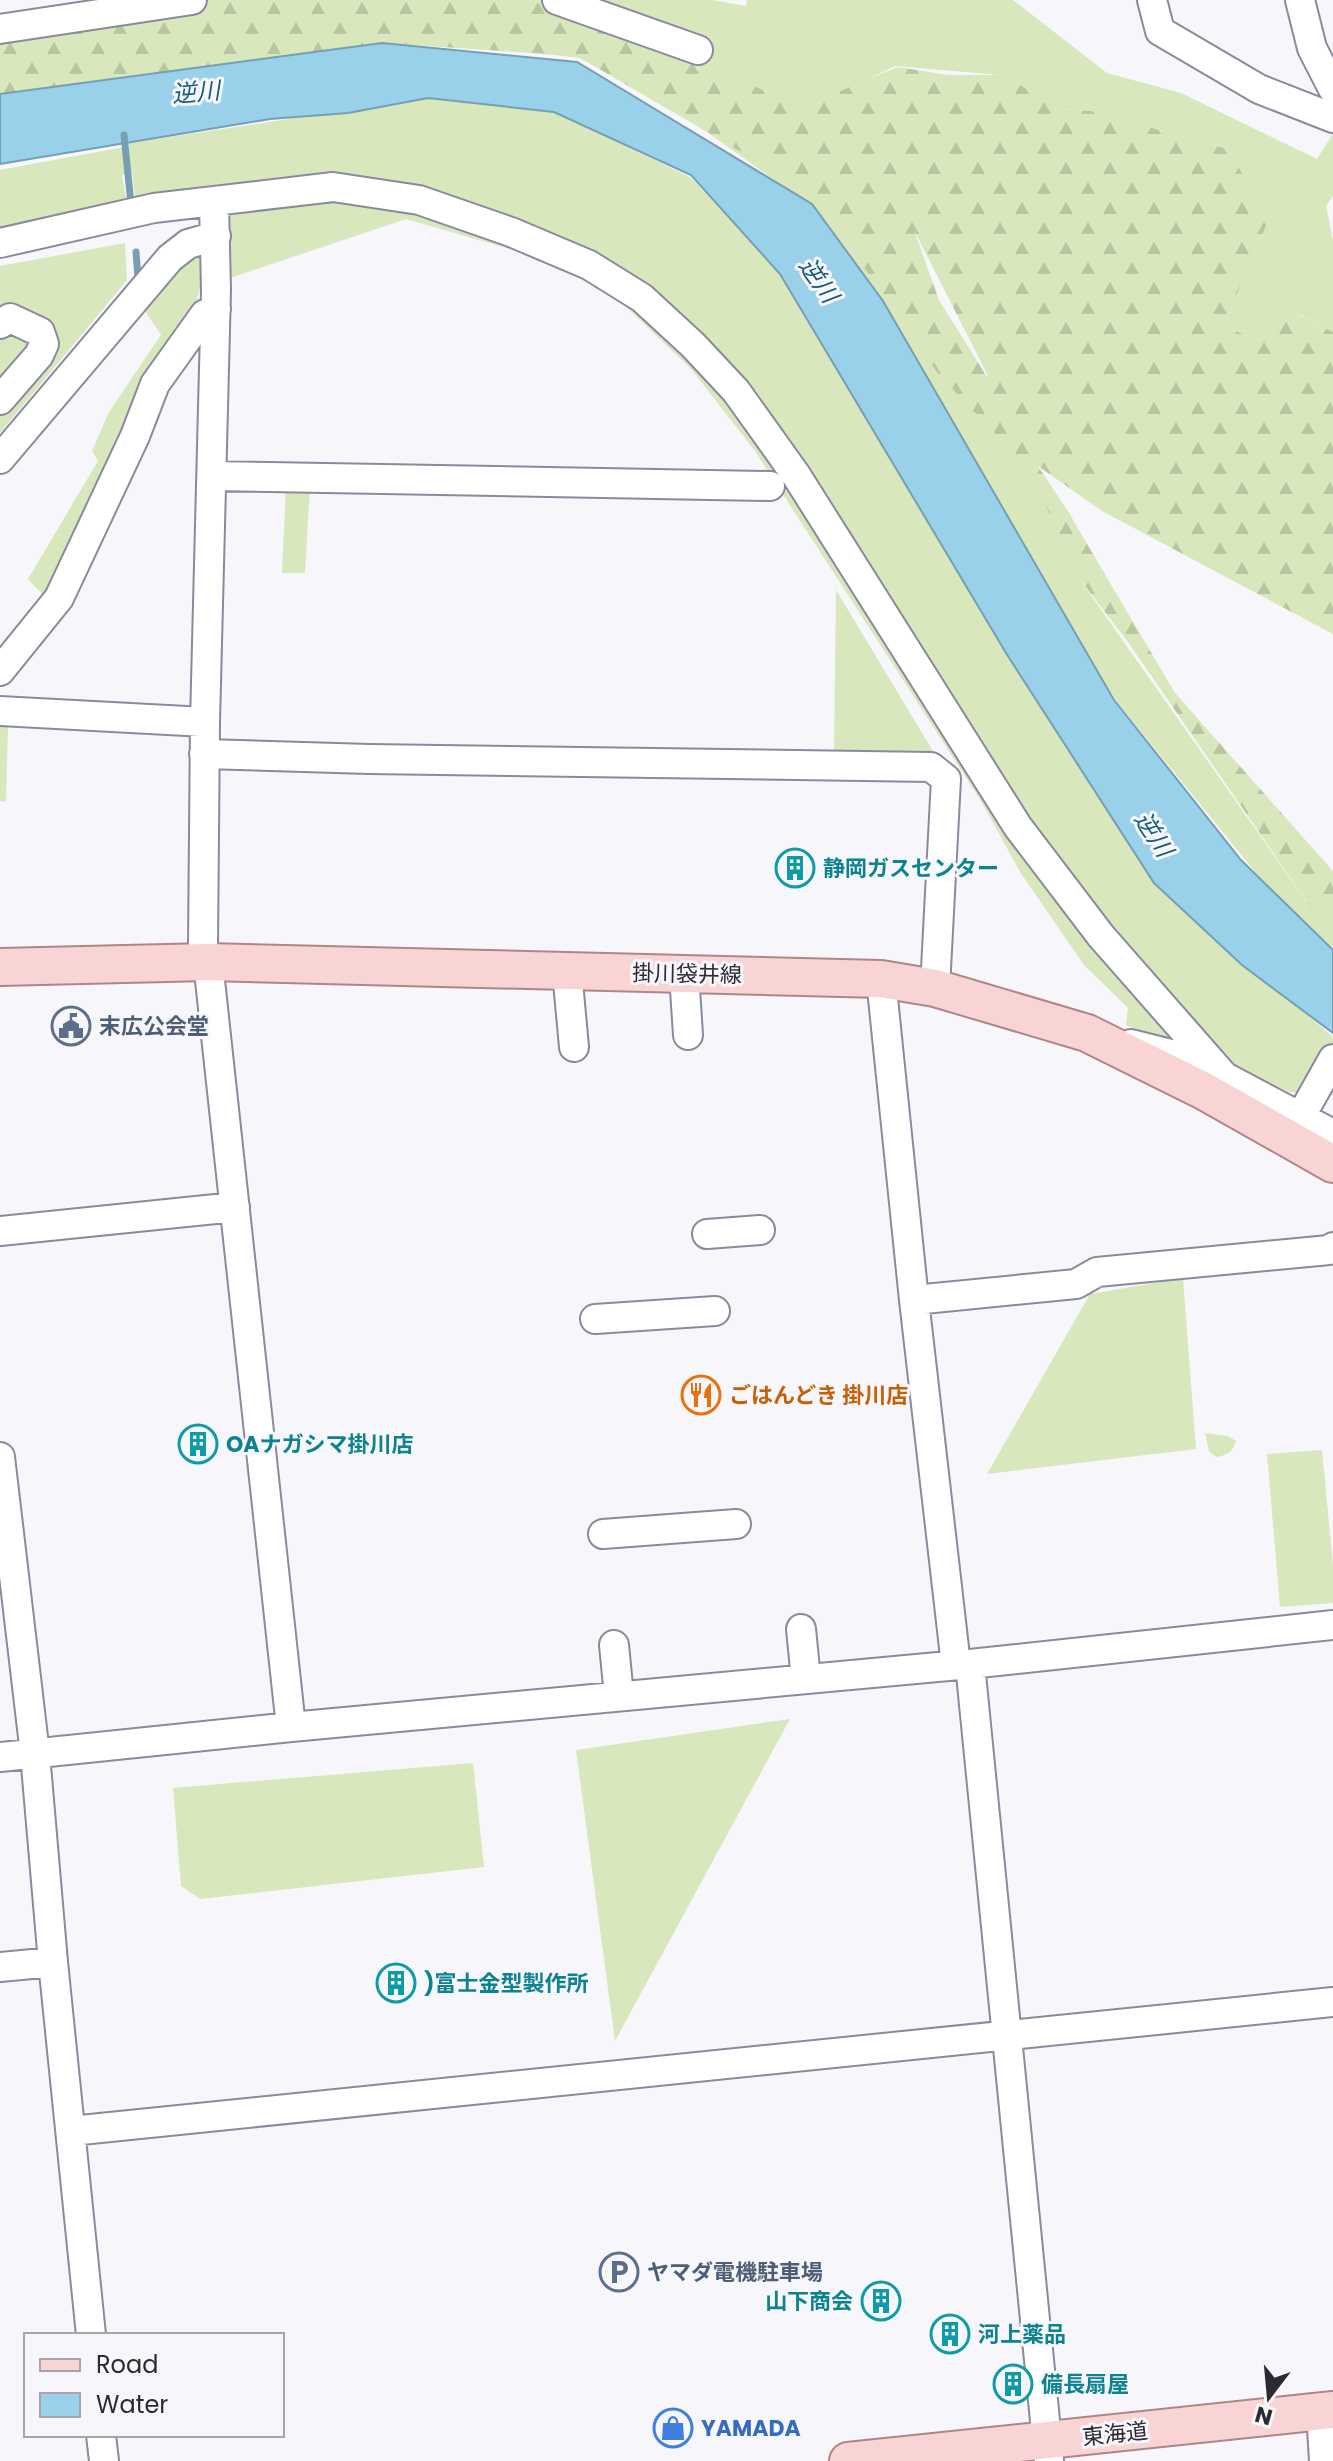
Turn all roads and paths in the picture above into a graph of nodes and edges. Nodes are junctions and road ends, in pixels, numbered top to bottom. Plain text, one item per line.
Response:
1 (192, 0) edge
2 (557, 0) edge
3 (1152, 0) edge
4 (1300, 0) edge
5 (0, 29) edge
6 (698, 50) dead end
7 (1333, 89) edge
8 (1333, 118) edge
9 (214, 203) junction
10 (216, 236) junction
11 (0, 243) edge
12 (216, 309) junction
13 (0, 324) edge
14 (1, 394) edge
15 (0, 459) edge
16 (212, 476) junction
17 (770, 486) dead end
18 (0, 671) edge
19 (0, 711) edge
20 (205, 722) junction
21 (204, 754) junction
22 (208, 962) junction
23 (0, 967) edge
24 (567, 971) junction
25 (684, 974) junction
26 (881, 979) junction
27 (935, 988) junction
28 (1087, 1033) junction
29 (688, 1035) dead end
30 (574, 1047) dead end
31 (1333, 1059) edge
32 (1223, 1075) junction
33 (1306, 1107) junction
34 (1333, 1134) edge
35 (1333, 1164) edge
36 (235, 1207) junction
37 (760, 1230) dead end
38 (0, 1231) edge
39 (707, 1234) dead end
40 (1333, 1247) edge
41 (914, 1300) junction
42 (715, 1311) dead end
43 (595, 1319) dead end
44 (0, 1457) edge
45 (736, 1524) dead end
46 (603, 1534) dead end
47 (1333, 1625) edge
48 (801, 1629) dead end
49 (614, 1645) dead end
50 (963, 1665) junction
51 (806, 1679) junction
52 (619, 1696) junction
53 (291, 1727) junction
54 (35, 1754) junction
55 (0, 1757) edge
56 (53, 1962) junction
57 (0, 1967) edge
58 (1333, 2002) edge
59 (1007, 2034) junction
60 (71, 2131) junction
61 (91, 2333) edge
62 (1327, 2411) edge
63 (101, 2437) edge
64 (1048, 2452) edge
65 (104, 2461) edge
66 (848, 2461) edge
67 (1324, 2461) edge

1 - 5 street
2 - 6 street
3 - 8 street
4 - 7 street
9 - 10 street
9 - 11 street
9 - 32 street
10 - 12 street
10 - 15 street
12 - 16 street
12 - 18 street
13 - 14 street
16 - 17 street
16 - 20 street
19 - 20 street
20 - 21 street
21 - 22 street
21 - 27 street
22 - 23 main road, 掛川袋井線
22 - 24 main road, 掛川袋井線
22 - 36 street
24 - 25 main road, 掛川袋井線
24 - 30 street
25 - 26 main road, 掛川袋井線
25 - 29 street
26 - 27 main road, 掛川袋井線
26 - 41 street
27 - 28 main road, 掛川袋井線
28 - 32 street
28 - 35 main road, 掛川袋井線
31 - 33 street
32 - 33 street
33 - 34 street
36 - 38 street
36 - 53 street
37 - 39 street
40 - 41 street
41 - 50 street
42 - 43 street
44 - 54 street
45 - 46 street
47 - 50 street
48 - 51 street
49 - 52 street
50 - 51 street
50 - 59 street
51 - 52 street
52 - 53 street
53 - 54 street
54 - 55 street
54 - 56 street
56 - 57 street
56 - 60 street
58 - 59 street
59 - 60 street
59 - 64 street
60 - 61 street
62 - 64 main road, 東海道
62 - 67 street
63 - 65 street
64 - 66 main road, 東海道

